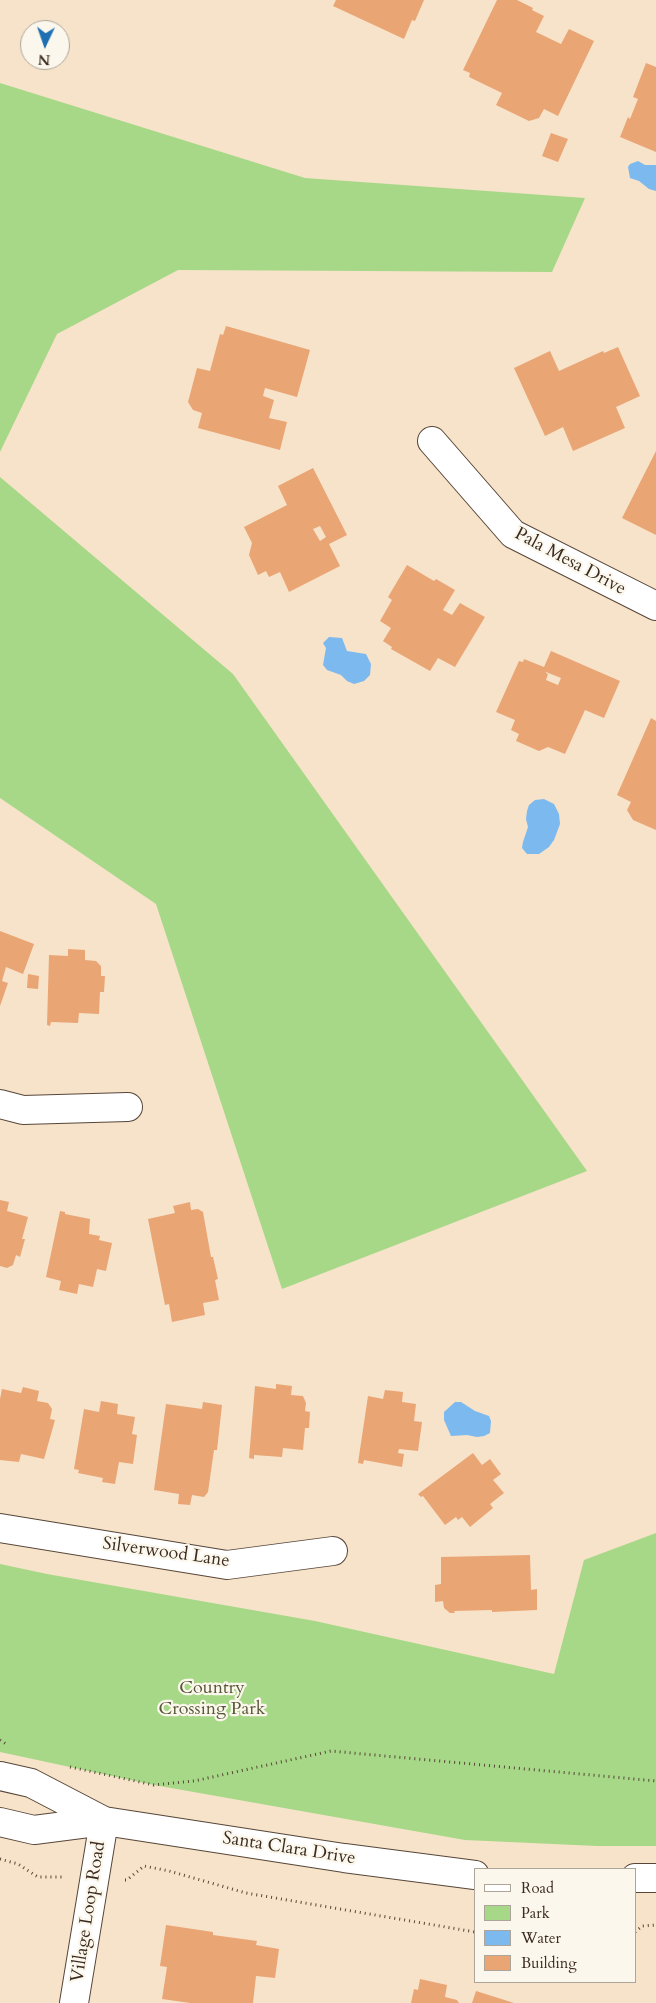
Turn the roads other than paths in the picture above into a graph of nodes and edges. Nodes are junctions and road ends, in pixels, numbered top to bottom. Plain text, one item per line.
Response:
1 (432, 442) dead end
2 (656, 606) edge
3 (0, 1104) edge
4 (128, 1107) dead end
5 (0, 1528) edge
6 (333, 1551) dead end
7 (0, 1776) edge
8 (104, 1821) junction
9 (0, 1822) edge
10 (473, 1875) edge
11 (636, 1878) edge
12 (656, 1878) edge
13 (74, 2003) edge

1 - 2 street, Pala Mesa Drive
3 - 4 street
5 - 6 street, Silverwood Lane
7 - 8 street, Village Loop Road
8 - 9 street, Village Loop Road
8 - 10 street, Santa Clara Drive
8 - 13 street, Village Loop Road
11 - 12 street

